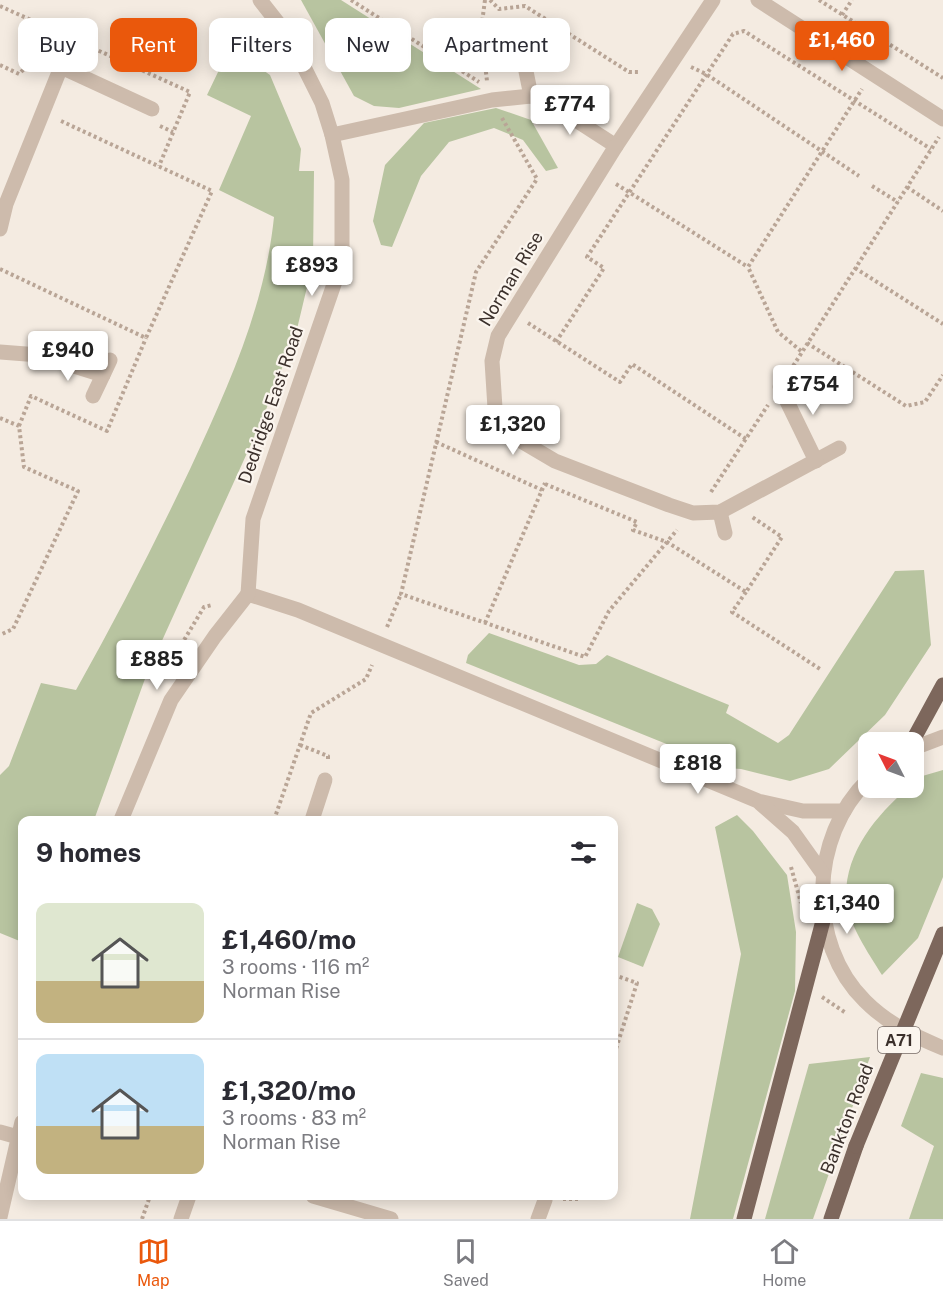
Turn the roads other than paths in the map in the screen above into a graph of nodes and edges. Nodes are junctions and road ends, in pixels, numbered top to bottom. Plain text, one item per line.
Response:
1 (260, 0) edge
2 (713, 0) edge
3 (758, 0) edge
4 (60, 72) edge
5 (73, 72) edge
6 (526, 72) edge
7 (531, 96) junction
8 (152, 109) dead end
9 (943, 119) edge
10 (332, 135) junction
11 (616, 146) junction
12 (3, 203) edge
13 (0, 229) edge
14 (0, 352) edge
15 (110, 360) dead end
16 (103, 375) junction
17 (780, 387) road end
18 (93, 396) dead end
19 (839, 448) dead end
20 (816, 461) junction
21 (726, 508) junction
22 (725, 534) dead end
23 (248, 594) junction
24 (943, 685) edge
25 (917, 732) edge
26 (943, 737) edge
27 (924, 744) edge
28 (325, 780) dead end
29 (858, 793) edge
30 (758, 801) junction
31 (844, 812) junction
32 (124, 816) edge
33 (313, 816) edge
34 (823, 874) junction
35 (824, 916) junction
36 (943, 934) edge
37 (943, 1048) edge
38 (0, 1132) edge
39 (18, 1137) joint
40 (188, 1200) edge
41 (327, 1200) edge
42 (545, 1200) dead end
43 (0, 1217) edge
44 (181, 1219) edge
45 (391, 1219) edge
46 (538, 1219) edge
47 (744, 1219) edge
48 (831, 1219) edge

1 - 10 street, Dedridge East Road
2 - 11 street, Norman Rise
3 - 9 street
4 - 12 street
5 - 8 street
6 - 7 street
7 - 10 street
7 - 11 street
10 - 23 street, Dedridge East Road
11 - 21 street, Norman Rise
12 - 13 street
14 - 16 street
15 - 16 street
16 - 18 street
17 - 20 street
19 - 20 street, Norman Rise
20 - 21 street, Norman Rise
21 - 22 street
23 - 30 street
23 - 32 street
24 - 25 main road
26 - 27 street
28 - 33 street
29 - 31 street
30 - 31 street
30 - 34 street
31 - 34 street
34 - 35 street
35 - 37 street
35 - 47 main road
36 - 48 main road, Bankton Road / A71, bridge
38 - 39 street
39 - 43 street
40 - 44 street
41 - 45 street
42 - 46 street

